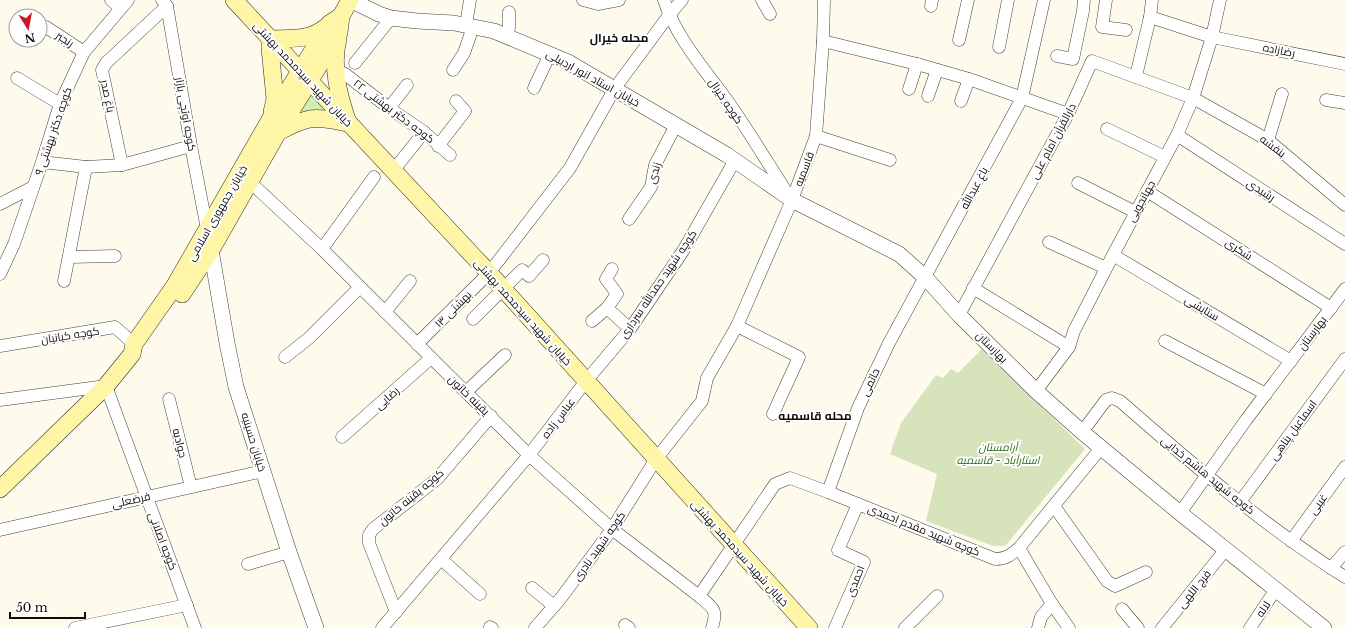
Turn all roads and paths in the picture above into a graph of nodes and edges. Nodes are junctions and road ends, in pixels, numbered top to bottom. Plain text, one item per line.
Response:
1 (110, 0) edge
2 (234, 0) edge
3 (350, 0) edge
4 (470, 0) edge
5 (583, 0) edge
6 (619, 0) edge
7 (664, 0) edge
8 (682, 0) edge
9 (762, 0) edge
10 (824, 0) edge
11 (968, 0) edge
12 (1008, 0) edge
13 (1044, 0) edge
14 (1084, 0) edge
15 (1106, 0) edge
16 (1152, 0) edge
17 (1220, 0) edge
18 (165, 3) edge
19 (124, 4) edge
20 (509, 12) dead end
21 (770, 14) dead end
22 (669, 15) junction
23 (392, 18) junction
24 (1150, 18) junction
25 (336, 24) junction
26 (469, 26) junction
27 (48, 28) edge
28 (1126, 30) dead end
29 (507, 36) junction
30 (1212, 37) junction
31 (270, 39) junction
32 (959, 40) dead end
33 (823, 41) junction
34 (999, 47) dead end
35 (84, 52) junction
36 (550, 54) junction
37 (1057, 56) dead end
38 (355, 63) dead end
39 (917, 64) junction
40 (1345, 64) edge
41 (336, 70) junction
42 (453, 70) dead end
43 (937, 70) junction
44 (304, 76) junction
45 (1136, 76) junction
46 (17, 78) dead end
47 (969, 79) junction
48 (407, 85) dead end
49 (534, 88) dead end
50 (615, 88) junction
51 (909, 89) dead end
52 (1282, 94) dead end
53 (928, 96) dead end
54 (1022, 98) junction
55 (1193, 98) junction
56 (1326, 100) dead end
57 (456, 101) dead end
58 (961, 101) dead end
59 (1345, 103) edge
60 (60, 104) junction
61 (389, 108) junction
62 (1068, 114) junction
63 (348, 123) junction
64 (274, 125) junction
65 (676, 125) junction
66 (1107, 129) dead end
67 (424, 132) junction
68 (1177, 135) junction
69 (816, 136) junction
70 (1268, 140) junction
71 (191, 146) junction
72 (438, 146) junction
73 (450, 155) dead end
74 (1165, 158) junction
75 (735, 160) junction
76 (890, 160) dead end
77 (42, 162) junction
78 (122, 164) junction
79 (86, 166) junction
80 (393, 171) junction
81 (374, 177) dead end
82 (250, 182) junction
83 (1078, 183) dead end
84 (33, 186) junction
85 (1147, 191) junction
86 (792, 200) junction
87 (0, 204) edge
88 (1345, 205) edge
89 (1135, 212) junction
90 (22, 220) junction
91 (629, 220) dead end
92 (207, 230) junction
93 (1049, 242) dead end
94 (1345, 244) edge
95 (322, 249) junction
96 (211, 250) junction
97 (1113, 255) junction
98 (115, 256) dead end
99 (69, 257) junction
100 (543, 260) dead end
101 (1106, 268) junction
102 (612, 269) dead end
103 (489, 273) junction
104 (0, 274) edge
105 (926, 278) junction
106 (64, 281) dead end
107 (410, 281) dead end
108 (360, 287) junction
109 (973, 288) junction
110 (503, 289) junction
111 (1345, 289) edge
112 (607, 308) junction
113 (1331, 308) junction
114 (385, 312) junction
115 (959, 315) junction
116 (473, 319) dead end
117 (592, 321) dead end
118 (737, 326) junction
119 (630, 329) junction
120 (1165, 341) dead end
121 (417, 344) junction
122 (0, 346) edge
123 (1069, 347) junction
124 (133, 349) junction
125 (505, 354) dead end
126 (284, 357) dead end
127 (431, 358) junction
128 (1345, 358) edge
129 (1291, 361) junction
130 (586, 381) junction
131 (106, 386) junction
132 (1036, 390) junction
133 (466, 392) junction
134 (1266, 394) junction
135 (169, 399) dead end
136 (0, 400) edge
137 (773, 414) dead end
138 (491, 416) junction
139 (1082, 432) junction
140 (342, 437) dead end
141 (1101, 448) junction
142 (530, 455) junction
143 (656, 458) junction
144 (1345, 467) edge
145 (263, 471) junction
146 (1206, 476) junction
147 (191, 487) junction
148 (0, 489) edge
149 (828, 492) junction
150 (146, 497) junction
151 (1240, 502) junction
152 (858, 504) junction
153 (1054, 506) junction
154 (1180, 513) junction
155 (0, 530) edge
156 (612, 530) junction
157 (1291, 541) junction
158 (733, 545) junction
159 (1019, 548) junction
160 (1226, 549) junction
161 (289, 552) junction
162 (1345, 552) edge
163 (441, 558) junction
164 (248, 564) dead end
165 (1331, 568) junction
166 (1146, 572) dead end
167 (1345, 577) edge
168 (532, 588) dead end
169 (1276, 589) junction
170 (480, 594) dead end
171 (699, 596) junction
172 (937, 596) dead end
173 (187, 604) junction
174 (1052, 604) junction
175 (554, 606) junction
176 (1122, 609) dead end
177 (396, 612) junction
178 (75, 628) edge
179 (195, 628) edge
180 (316, 628) edge
181 (382, 628) edge
182 (535, 628) edge
183 (712, 628) edge
184 (809, 628) edge
185 (835, 628) edge
186 (905, 628) edge
187 (1038, 628) edge
188 (1069, 628) edge
189 (1138, 628) edge
190 (1162, 628) edge
191 (1250, 628) edge
192 (1324, 628) edge

1 - 19 street
2 - 31 main road, خیابان شهید سیدمحمد بهشتی
3 - 23 street, خیابان استاد انور اردبیلی
3 - 25 main road
4 - 26 street
5 - 6 street
7 - 22 street, کوچه خیرال
8 - 22 street, بهشتی ۱۳
9 - 21 street
10 - 33 street, قاسمیه
11 - 32 street
12 - 34 street
13 - 54 street, باغ عبدالله
14 - 37 street
15 - 28 street
16 - 24 street
17 - 30 street, جهانجویی
18 - 71 street, کوچه اوتچی بازار
18 - 78 street, باغ صدر
19 - 35 street, کوچه دکتر بهشتی ۹
20 - 29 street
22 - 50 street, بهشتی ۱۳
22 - 86 street, کوچه خیرال
23 - 26 street, خیابان استاد انور اردبیلی
23 - 38 street
24 - 30 street, رضازاده
24 - 45 street
25 - 31 main road
25 - 41 main road
25 - 44 main road, خیابان جمهوری اسلامی
26 - 29 street, خیابان استاد انور اردبیلی
26 - 42 street
27 - 35 street, رنجبر
29 - 36 street, خیابان استاد انور اردبیلی
30 - 40 street, رضازاده
30 - 55 street, جهانجویی
31 - 44 main road, خیابان شهید سیدمحمد بهشتی
31 - 64 main road
33 - 39 street
33 - 69 street, قاسمیه
35 - 60 street, کوچه دکتر بهشتی ۹
36 - 49 street
36 - 50 street, خیابان استاد انور اردبیلی
39 - 43 street
39 - 51 street
41 - 61 street, کوچه دکتر بهشتی ۲۲
41 - 63 main road
43 - 47 street
43 - 53 street
44 - 63 main road, خیابان شهید سیدمحمد بهشتی
44 - 64 main road, خیابان جمهوری اسلامی
45 - 55 street, دارالقرآن امام علی
45 - 62 street, دارالقرآن امام علی
46 - 60 street
47 - 54 street
47 - 58 street
48 - 61 street
50 - 65 street, خیابان استاد انور اردبیلی
50 - 103 street, بهشتی ۱۳
52 - 70 street
54 - 62 street
54 - 105 street, باغ عبدالله
55 - 68 street, جهانجویی
55 - 70 street, بنفشه
56 - 59 street
57 - 72 street
60 - 77 street, کوچه دکتر بهشتی ۹
61 - 67 street, کوچه دکتر بهشتی ۲۲
62 - 109 street, دارالقرآن امام علی
63 - 64 main road
63 - 80 main road, خیابان شهید سیدمحمد بهشتی
64 - 82 main road, خیابان جمهوری اسلامی
64 - 92 main road, خیابان جمهوری اسلامی
65 - 75 street, خیابان استاد انور اردبیلی
65 - 91 street, زندی
66 - 74 street
67 - 72 street, کوچه دکتر بهشتی ۲۲
67 - 80 street
68 - 74 street, جهانجویی
68 - 94 street, رشیدی
69 - 76 street
69 - 86 street, قاسمیه
70 - 88 street, بنفشه
71 - 78 street
71 - 92 street, کوچه اوتچی بازار
72 - 73 street, کوچه دکتر بهشتی ۲۲
74 - 85 street, جهانجویی
75 - 86 street, خیابان استاد انور اردبیلی
75 - 119 street, کوچه شهید حمدالله سرداری
77 - 79 street
77 - 84 street, کوچه دکتر بهشتی ۹
78 - 79 street
79 - 99 street
80 - 103 main road, خیابان شهید سیدمحمد بهشتی
81 - 95 street
82 - 95 street, یقینه خاتون
82 - 96 main road, خیابان جمهوری اسلامی
83 - 89 street
84 - 87 street
84 - 90 street, کوچه دکتر بهشتی ۹
85 - 89 street, جهانجویی
85 - 113 street, شکری
86 - 105 street, بهارستان
86 - 118 street, قاسمیه
87 - 90 street
89 - 97 street, جهانجویی
90 - 104 street, کوچه دکتر بهشتی ۹
92 - 124 main road, خیابان جمهوری اسلامی
93 - 101 street
95 - 108 street, یقینه خاتون
96 - 124 main road, خیابان جمهوری اسلامی
96 - 145 street, خیابان حسینیه
97 - 101 street, جهانجویی
97 - 129 street, ستایشی
98 - 99 street
99 - 106 street
100 - 110 street
101 - 123 street, جهانجویی
102 - 112 street
103 - 110 main road, خیابان شهید سیدمحمد بهشتی
103 - 121 street, بهشتی ۱۳
105 - 115 street, بهارستان
105 - 149 street, حاتمی
107 - 114 street
108 - 114 street, یقینه خاتون
108 - 126 street
109 - 115 street, دارالقرآن امام علی
109 - 123 street
110 - 116 street
110 - 130 main road, خیابان شهید سیدمحمد بهشتی
111 - 113 street, بهارستان
112 - 117 street
112 - 119 street
113 - 129 street, بهارستان
114 - 121 street, یقینه خاتون
115 - 132 street, بهارستان
118 - 137 street
118 - 143 street, قاسمیه
119 - 130 street, کوچه شهید حمدالله سرداری
120 - 134 street
121 - 127 street, یقینه خاتون
122 - 124 street, کوچه کیانیان
123 - 132 street, جهانجویی
124 - 131 main road, خیابان جمهوری اسلامی
125 - 133 street
127 - 133 street, یقینه خاتون
127 - 140 street, رضایی
128 - 151 street, اسماعیل پناهی
129 - 134 street, بهارستان
130 - 142 street, عباس زاده
130 - 143 main road, خیابان شهید سیدمحمد بهشتی
131 - 136 street
131 - 148 main road, خیابان جمهوری اسلامی
131 - 150 street, کوچه اصلانی
132 - 139 street, بهارستان
133 - 138 street, یقینه خاتون
134 - 146 street, بهارستان
135 - 147 street, جوادیه
138 - 142 street, یقینه خاتون
138 - 177 street, کوچه یقینه خاتون
139 - 141 street, بهارستان
139 - 146 street, کوچه شهید هاشم خدایی
141 - 153 street, کوچه شهید مقدم احمدی
141 - 154 street, بهارستان
142 - 156 street, یقینه خاتون
142 - 163 street
143 - 156 street, کوچه شهید نادری
143 - 158 main road, خیابان شهید سیدمحمد بهشتی
144 - 157 street, غیبی
145 - 147 street, فرضعلی
145 - 161 street, خیابان حسینیه
146 - 151 street, کوچه شهید هاشم خدایی
146 - 154 street, بهارستان
147 - 150 street, فرضعلی
149 - 152 street, کوچه شهید مقدم احمدی
149 - 158 street, کوچه شهید مقدم احمدی
150 - 155 street, فرضعلی
150 - 173 street, کوچه اصلانی
151 - 157 street, کوچه شهید هاشم خدایی
152 - 159 street, کوچه شهید مقدم احمدی
152 - 185 street, احمدی
153 - 159 street, کوچه شهید مقدم احمدی
153 - 166 street
154 - 160 street, بهارستان
156 - 171 street, یقینه خاتون
156 - 175 street, کوچه شهید نادری
157 - 165 street, کوچه شهید هاشم خدایی
158 - 171 street, کوچه شهید مقدم احمدی
158 - 184 main road, خیابان شهید سیدمحمد بهشتی
159 - 174 street
160 - 169 street, بهارستان
160 - 190 street, فرج اللهی
161 - 164 street
161 - 180 street, خیابان حسینیه
162 - 165 street
163 - 170 street
163 - 177 street
165 - 167 street, کوچه شهید هاشم خدایی
168 - 175 street
169 - 191 street, لاله
169 - 192 street, بهارستان
171 - 183 street, یقینه خاتون
172 - 186 street
173 - 178 street
173 - 179 street, کوچه اصلانی
174 - 187 street
174 - 188 street
175 - 182 street, کوچه شهید نادری
176 - 189 street
177 - 181 street

